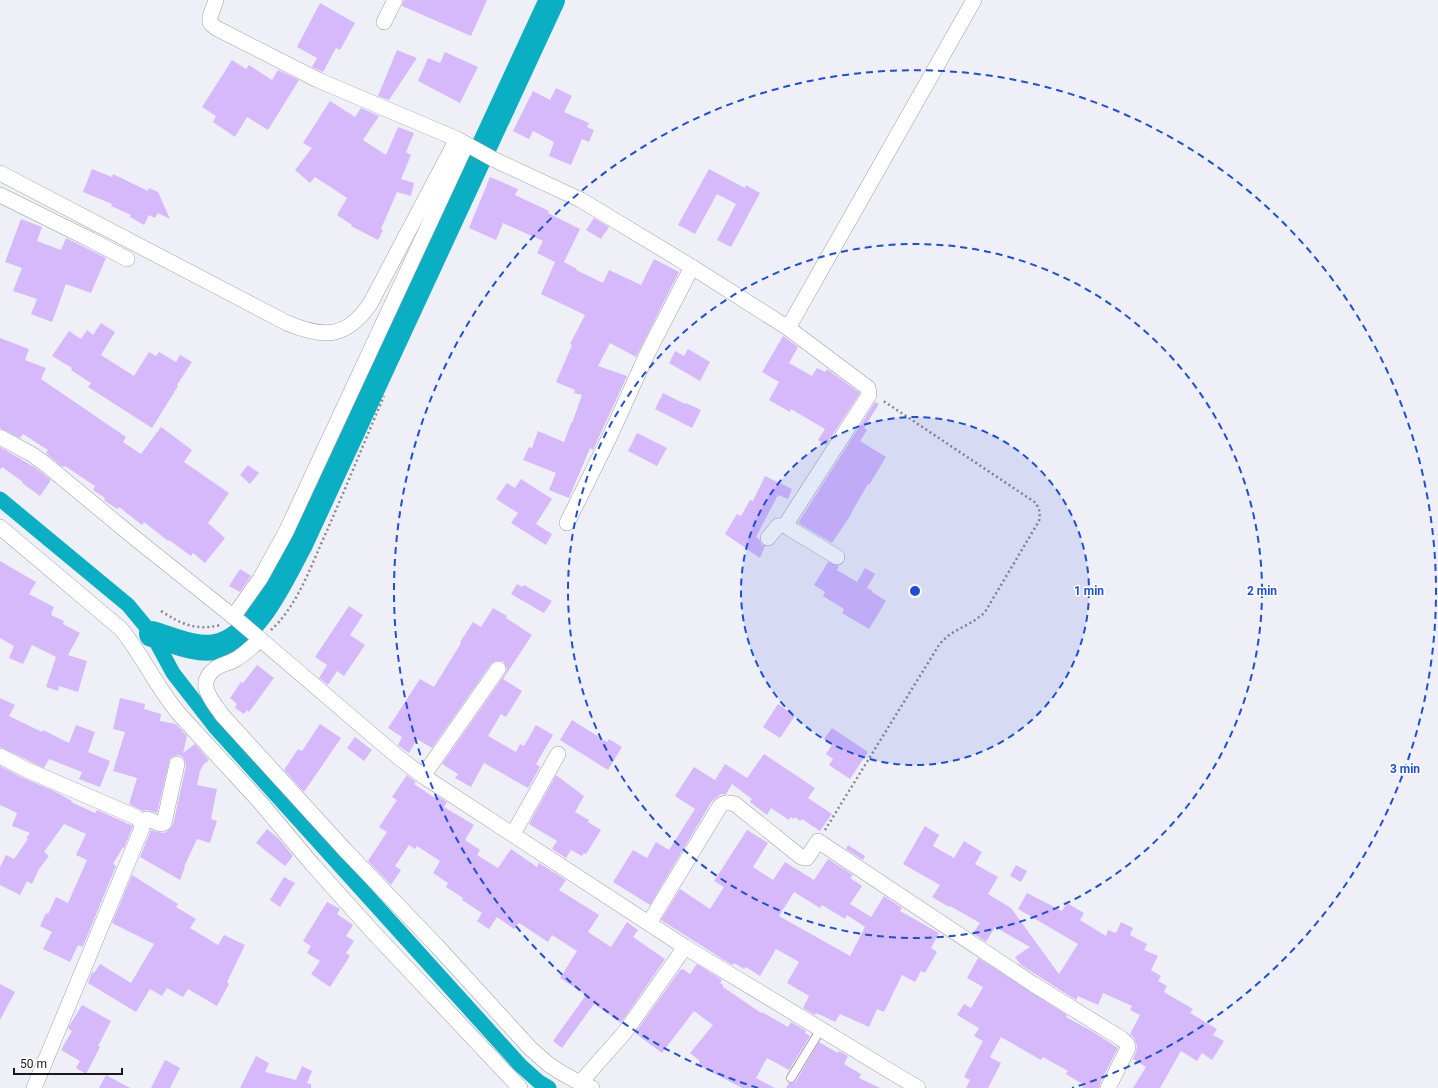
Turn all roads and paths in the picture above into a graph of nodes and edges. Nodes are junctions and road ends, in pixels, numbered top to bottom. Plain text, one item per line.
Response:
1 (216, 0) edge
2 (395, 0) edge
3 (974, 0) edge
4 (384, 22) dead end
5 (466, 145) junction
6 (0, 173) edge
7 (0, 195) edge
8 (127, 260) dead end
9 (692, 267) junction
10 (788, 328) junction
11 (870, 391) junction
12 (384, 396) dead end
13 (0, 437) edge
14 (567, 523) dead end
15 (788, 525) junction
16 (0, 527) edge
17 (768, 538) dead end
18 (837, 557) dead end
19 (161, 611) dead end
20 (236, 619) junction
21 (256, 636) junction
22 (498, 669) dead end
23 (558, 754) dead end
24 (0, 756) edge
25 (177, 764) dead end
26 (423, 776) junction
27 (141, 822) junction
28 (513, 834) junction
29 (818, 841) junction
30 (648, 923) junction
31 (685, 947) junction
32 (821, 1030) junction
33 (792, 1078) dead end
34 (586, 1086) edge
35 (34, 1088) edge
36 (520, 1088) edge
37 (918, 1088) edge
38 (1108, 1088) edge

1 - 5 street
2 - 4 street
3 - 10 street
5 - 6 street
5 - 9 street
5 - 20 street
7 - 8 street
9 - 10 street
9 - 14 street
10 - 11 street
11 - 15 street
11 - 29 path
12 - 21 path
13 - 20 street
15 - 17 street
15 - 18 street
16 - 36 street
19 - 20 path
20 - 21 street
21 - 26 street
21 - 34 street
22 - 26 street
23 - 28 street
24 - 27 street
25 - 27 street
26 - 28 street
27 - 35 street
28 - 30 street
29 - 30 street
29 - 38 street
30 - 31 street
31 - 32 street
31 - 34 street
32 - 33 lane
32 - 37 street

